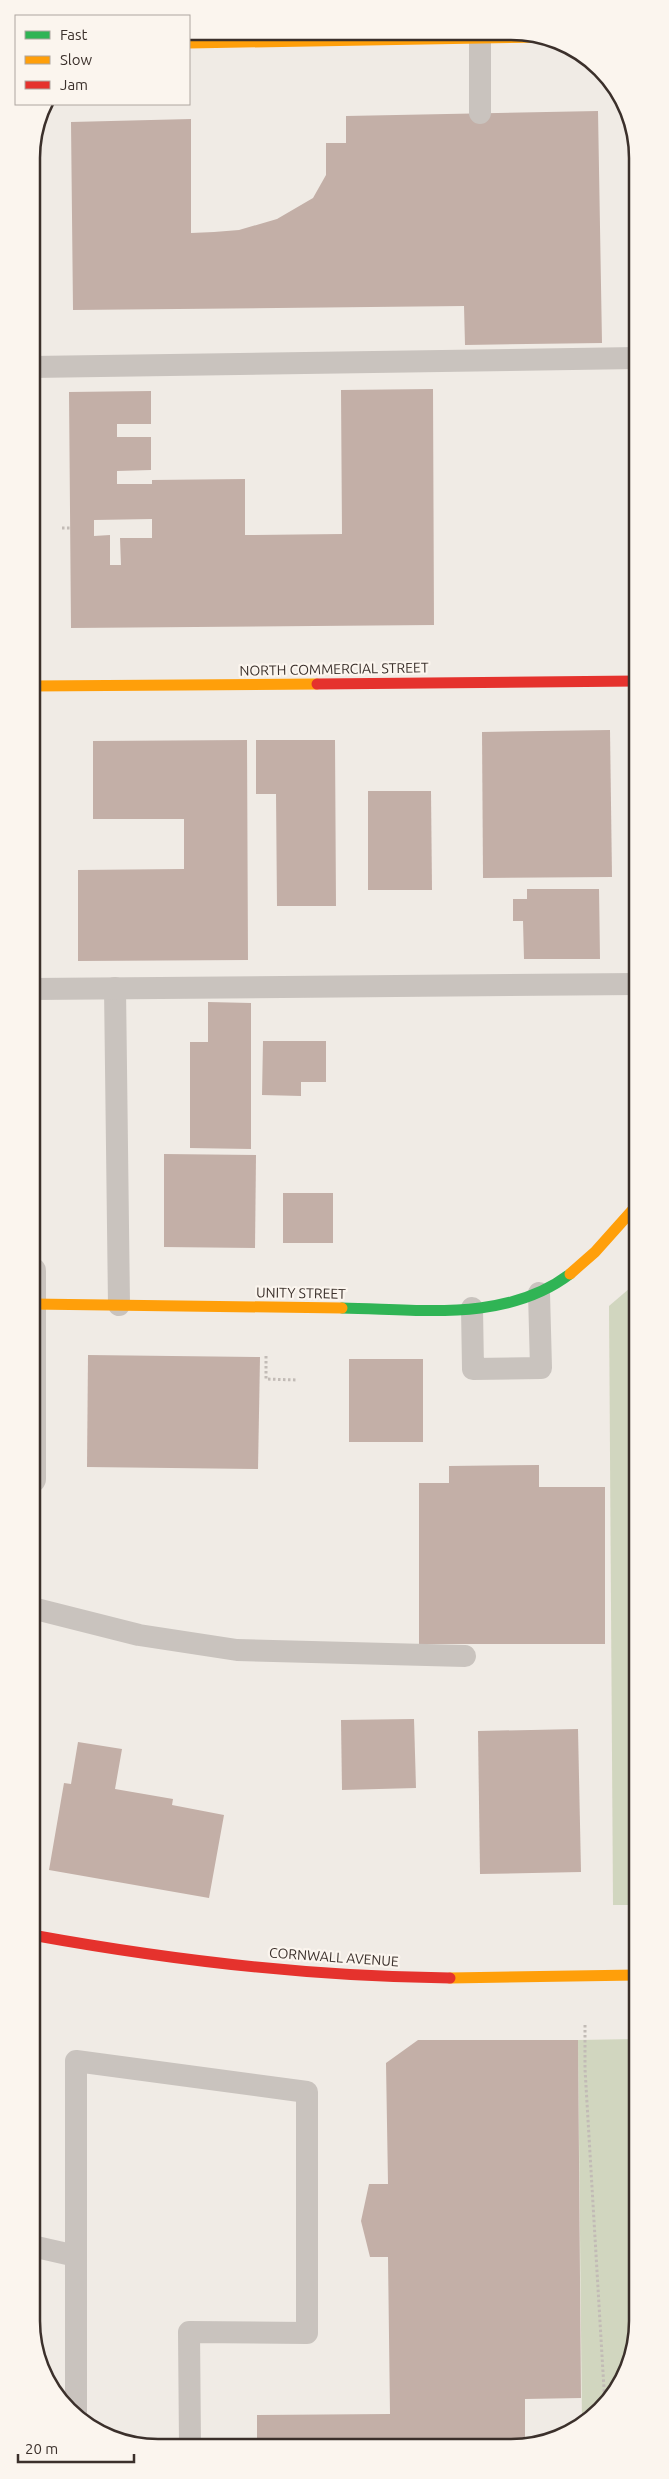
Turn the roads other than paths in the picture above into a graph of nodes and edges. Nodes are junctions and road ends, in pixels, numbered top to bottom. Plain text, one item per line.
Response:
1 (236, 40) edge
2 (480, 40) edge
3 (190, 43) edge
4 (480, 114) dead end
5 (629, 358) edge
6 (40, 367) edge
7 (629, 681) edge
8 (40, 686) edge
9 (629, 984) edge
10 (115, 988) junction
11 (40, 989) edge
12 (629, 1215) edge
13 (538, 1293) junction
14 (40, 1304) edge
15 (119, 1305) junction
16 (472, 1308) junction
17 (40, 1610) edge
18 (465, 1656) dead end
19 (40, 1936) edge
20 (629, 1975) edge
21 (40, 2248) edge
22 (76, 2256) junction
23 (76, 2405) edge
24 (190, 2439) edge

1 - 3 street
2 - 4 lane
5 - 6 lane
7 - 8 street, NORTH COMMERCIAL STREET
9 - 10 lane
10 - 11 lane
10 - 15 lane
12 - 13 street, UNITY STREET
13 - 16 street, UNITY STREET
13 - 16 lane
14 - 15 street, UNITY STREET
15 - 16 street, UNITY STREET
17 - 18 lane
19 - 20 street, CORNWALL AVENUE
21 - 22 lane
22 - 23 lane
22 - 24 lane

